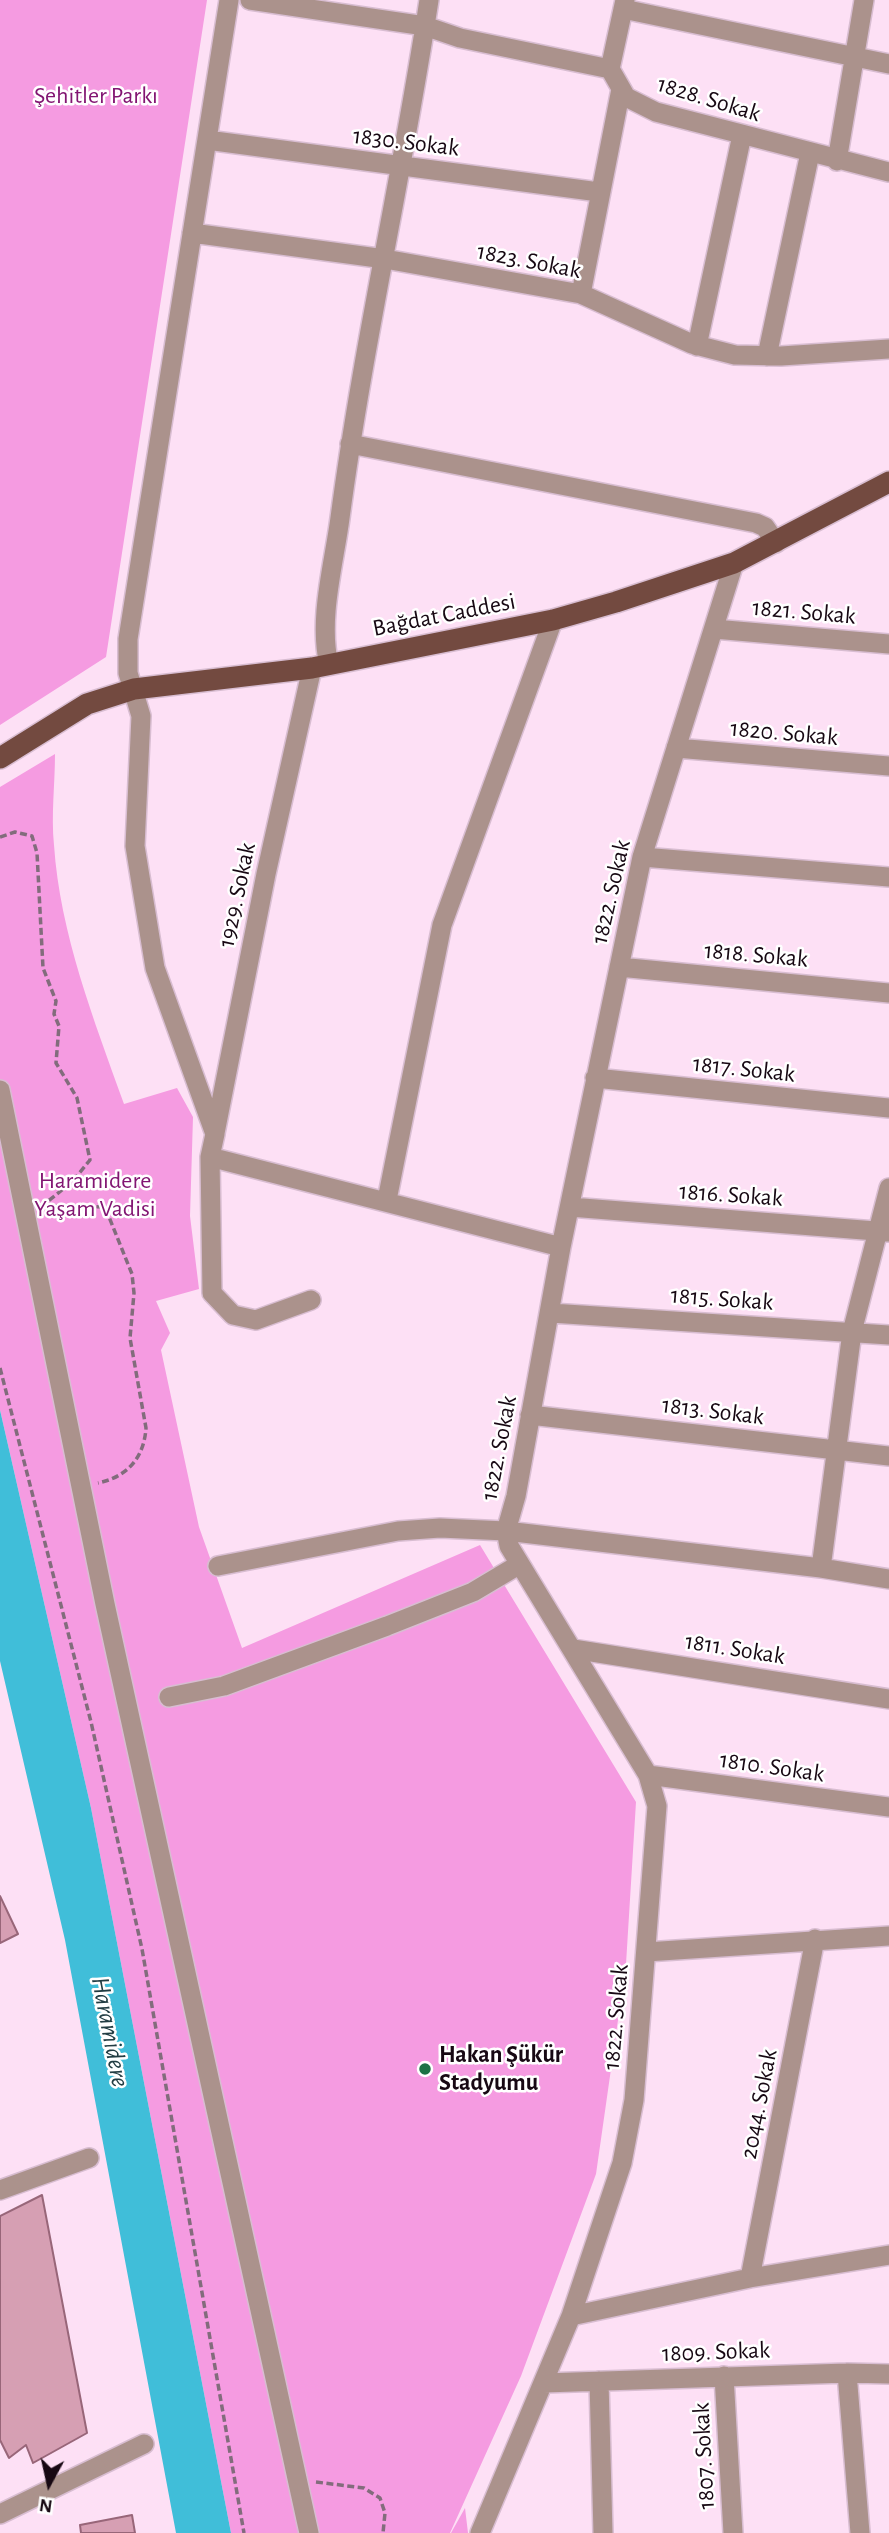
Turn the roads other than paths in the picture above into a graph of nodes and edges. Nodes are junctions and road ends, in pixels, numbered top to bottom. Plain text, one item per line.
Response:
1 (229, 0) edge
2 (250, 0) edge
3 (429, 0) edge
4 (864, 0) edge
5 (624, 5) edge
6 (425, 26) junction
7 (855, 56) junction
8 (889, 64) edge
9 (610, 69) junction
10 (621, 89) junction
11 (742, 135) junction
12 (206, 140) junction
13 (810, 153) junction
14 (837, 160) junction
15 (403, 166) junction
16 (889, 172) edge
17 (599, 192) junction
18 (192, 233) junction
19 (385, 259) junction
20 (581, 294) junction
21 (697, 346) junction
22 (889, 349) edge
23 (767, 356) junction
24 (350, 443) junction
25 (889, 482) edge
26 (776, 543) junction
27 (734, 563) junction
28 (553, 620) junction
29 (715, 629) junction
30 (889, 644) edge
31 (321, 667) junction
32 (134, 689) junction
33 (676, 748) junction
34 (0, 758) edge
35 (889, 766) edge
36 (642, 857) junction
37 (889, 877) edge
38 (619, 967) junction
39 (889, 993) edge
40 (595, 1078) junction
41 (0, 1090) edge
42 (889, 1108) edge
43 (215, 1134) junction
44 (210, 1157) junction
45 (889, 1188) edge
46 (387, 1200) junction
47 (570, 1208) junction
48 (884, 1231) edge
49 (561, 1247) junction
50 (311, 1300) dead end
51 (551, 1313) junction
52 (852, 1332) junction
53 (889, 1335) edge
54 (530, 1415) junction
55 (838, 1450) junction
56 (889, 1456) edge
57 (506, 1531) junction
58 (520, 1564) junction
59 (218, 1566) dead end
60 (821, 1568) junction
61 (889, 1579) edge
62 (573, 1649) junction
63 (169, 1697) dead end
64 (889, 1699) edge
65 (648, 1775) junction
66 (889, 1807) edge
67 (889, 1936) edge
68 (815, 1939) junction
69 (646, 1952) junction
70 (89, 2158) dead end
71 (0, 2190) edge
72 (889, 2255) edge
73 (750, 2278) junction
74 (571, 2316) junction
75 (847, 2372) junction
76 (889, 2374) edge
77 (724, 2376) junction
78 (599, 2381) junction
79 (544, 2383) junction
80 (144, 2444) dead end
81 (0, 2514) edge
82 (309, 2533) edge
83 (480, 2533) edge
84 (603, 2533) edge
85 (733, 2533) edge
86 (860, 2533) edge

1 - 12 street
2 - 6 street
3 - 6 street
4 - 7 street
5 - 7 street
5 - 9 street
6 - 9 street
6 - 15 street
7 - 8 street
7 - 14 street
9 - 10 street, 1828. Sokak
10 - 11 street, 1828. Sokak
10 - 17 street
11 - 13 street, 1828. Sokak
11 - 21 street
12 - 15 street, 1830. Sokak
12 - 18 street
13 - 14 street, 1828. Sokak
13 - 23 street
14 - 16 street, 1828. Sokak
15 - 17 street, 1830. Sokak
15 - 19 street
17 - 20 street
18 - 19 street, 1823. Sokak
18 - 32 street
19 - 20 street, 1823. Sokak
19 - 24 street
20 - 21 street, 1823. Sokak
21 - 23 street, 1823. Sokak
22 - 23 street, 1823. Sokak
24 - 26 street
24 - 31 street
25 - 26 main road, Bağdat Caddesi
26 - 27 main road, Bağdat Caddesi
27 - 28 main road, Bağdat Caddesi
27 - 29 street, 1822. Sokak
28 - 31 main road, Bağdat Caddesi
28 - 46 street
29 - 30 street, 1821. Sokak
29 - 33 street, 1822. Sokak
31 - 32 main road, Bağdat Caddesi
31 - 43 street, 1929. Sokak
32 - 34 main road, Bağdat Caddesi
32 - 43 street
33 - 35 street, 1820. Sokak
33 - 36 street, 1822. Sokak
36 - 37 street
36 - 38 street, 1822. Sokak
38 - 39 street, 1818. Sokak
38 - 40 street, 1822. Sokak
40 - 42 street, 1817. Sokak
40 - 47 street, 1822. Sokak
41 - 82 street
43 - 44 street, 1929. Sokak
44 - 46 street
44 - 50 street, 1929. Sokak
45 - 48 street
46 - 49 street
47 - 48 street, 1816. Sokak
47 - 49 street, 1822. Sokak
48 - 52 street
49 - 51 street, 1822. Sokak
51 - 52 street, 1815. Sokak
51 - 54 street, 1822. Sokak
52 - 53 street, 1815. Sokak
52 - 55 street
54 - 55 street, 1813. Sokak
54 - 57 street, 1822. Sokak
55 - 56 street, 1813. Sokak
55 - 60 street
57 - 58 street, 1822. Sokak
57 - 59 street
57 - 60 street
58 - 62 street, 1822. Sokak
58 - 63 street
60 - 61 street
62 - 64 street, 1811. Sokak
62 - 65 street, 1822. Sokak
65 - 66 street, 1810. Sokak
65 - 69 street, 1822. Sokak
67 - 68 street
68 - 69 street
68 - 73 street, 2044. Sokak
69 - 74 street, 1822. Sokak
70 - 71 street
72 - 73 street
73 - 74 street
74 - 79 street, 1822. Sokak
75 - 76 street, 1809. Sokak
75 - 77 street, 1809. Sokak
75 - 86 street
77 - 78 street, 1809. Sokak
77 - 85 street, 1807. Sokak
78 - 79 street, 1809. Sokak
78 - 84 street
79 - 83 street, 1822. Sokak
80 - 81 street

